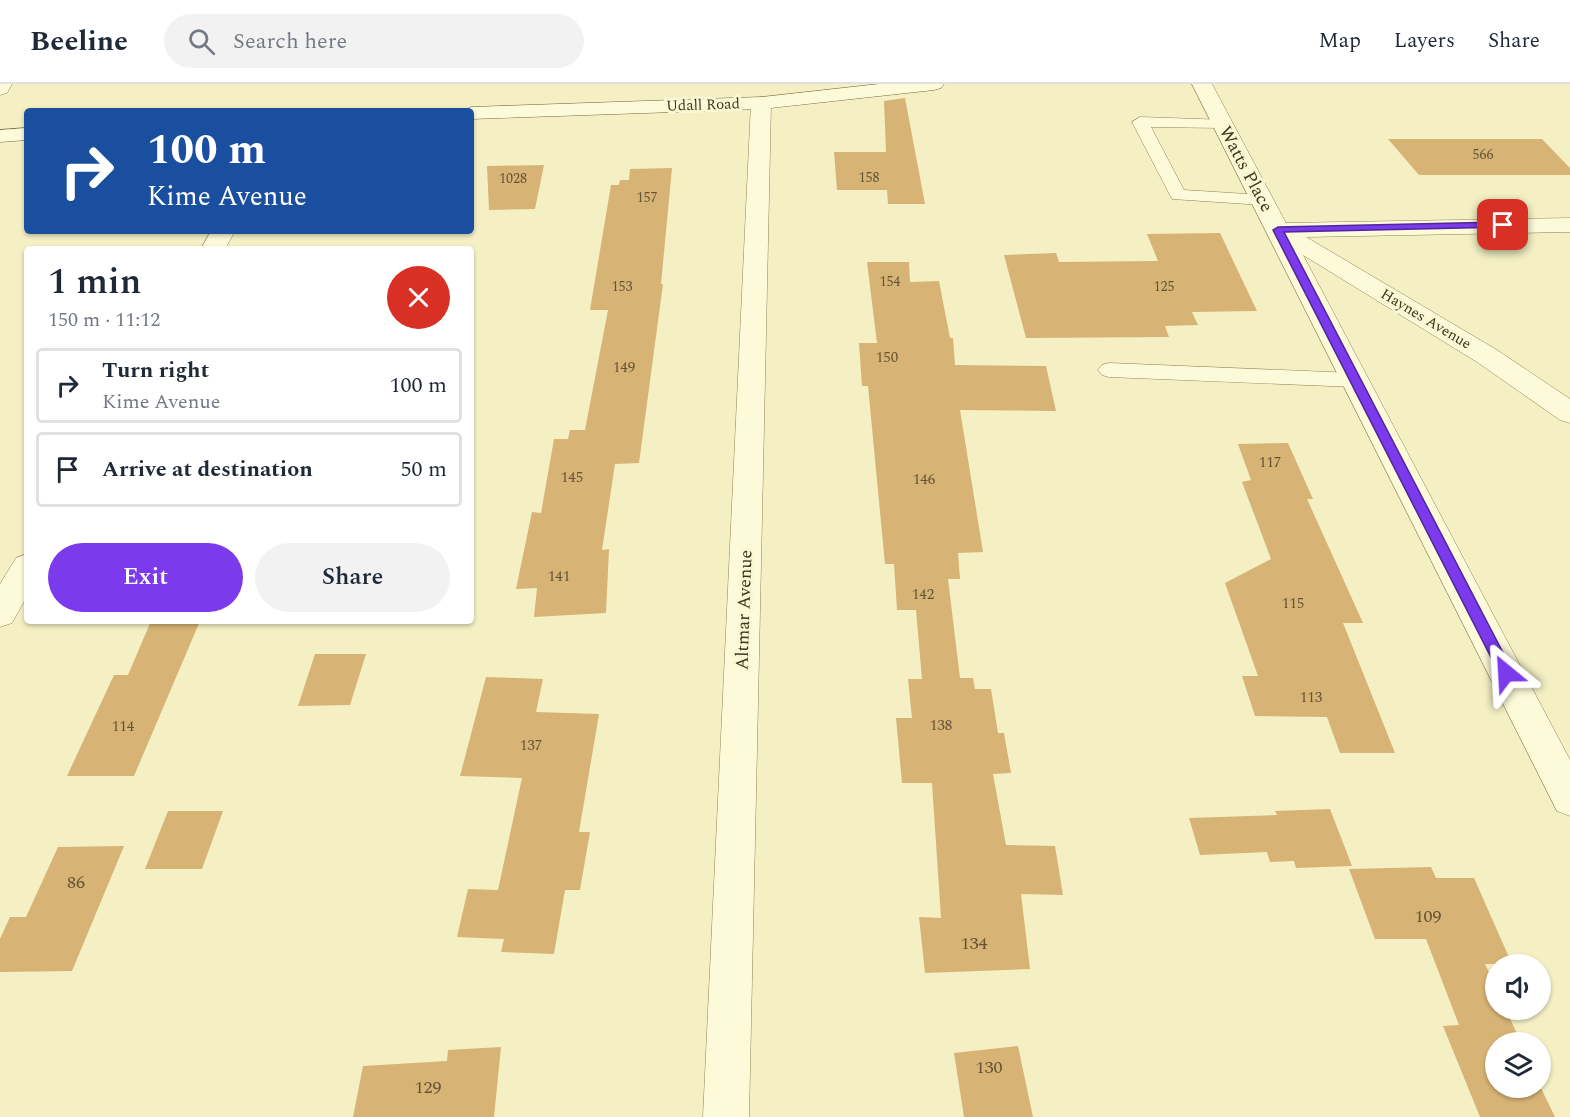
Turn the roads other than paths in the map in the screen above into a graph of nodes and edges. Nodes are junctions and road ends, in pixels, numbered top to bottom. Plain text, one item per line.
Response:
1 (2, 84) edge
2 (934, 84) edge
3 (1202, 84) edge
4 (0, 89) edge
5 (761, 103) junction
6 (474, 113) edge
7 (1222, 123) junction
8 (24, 134) edge
9 (0, 136) edge
10 (1263, 200) junction
11 (1570, 225) edge
12 (1278, 230) junction
13 (1109, 370) dead end
14 (1356, 380) junction
15 (1570, 413) edge
16 (24, 572) edge
17 (0, 614) edge
18 (1570, 798) edge
19 (726, 1117) edge

1 - 4 street
2 - 5 street, Udall Road
3 - 7 street, Watts Place
5 - 6 street, Udall Road
5 - 19 street, Altmar Avenue
7 - 10 street, Watts Place
7 - 10 lane
8 - 9 street
10 - 12 street, Watts Place
11 - 12 street
12 - 14 street, Watts Place
12 - 15 street, Haynes Avenue
13 - 14 lane
14 - 18 street, Watts Place
16 - 17 street

